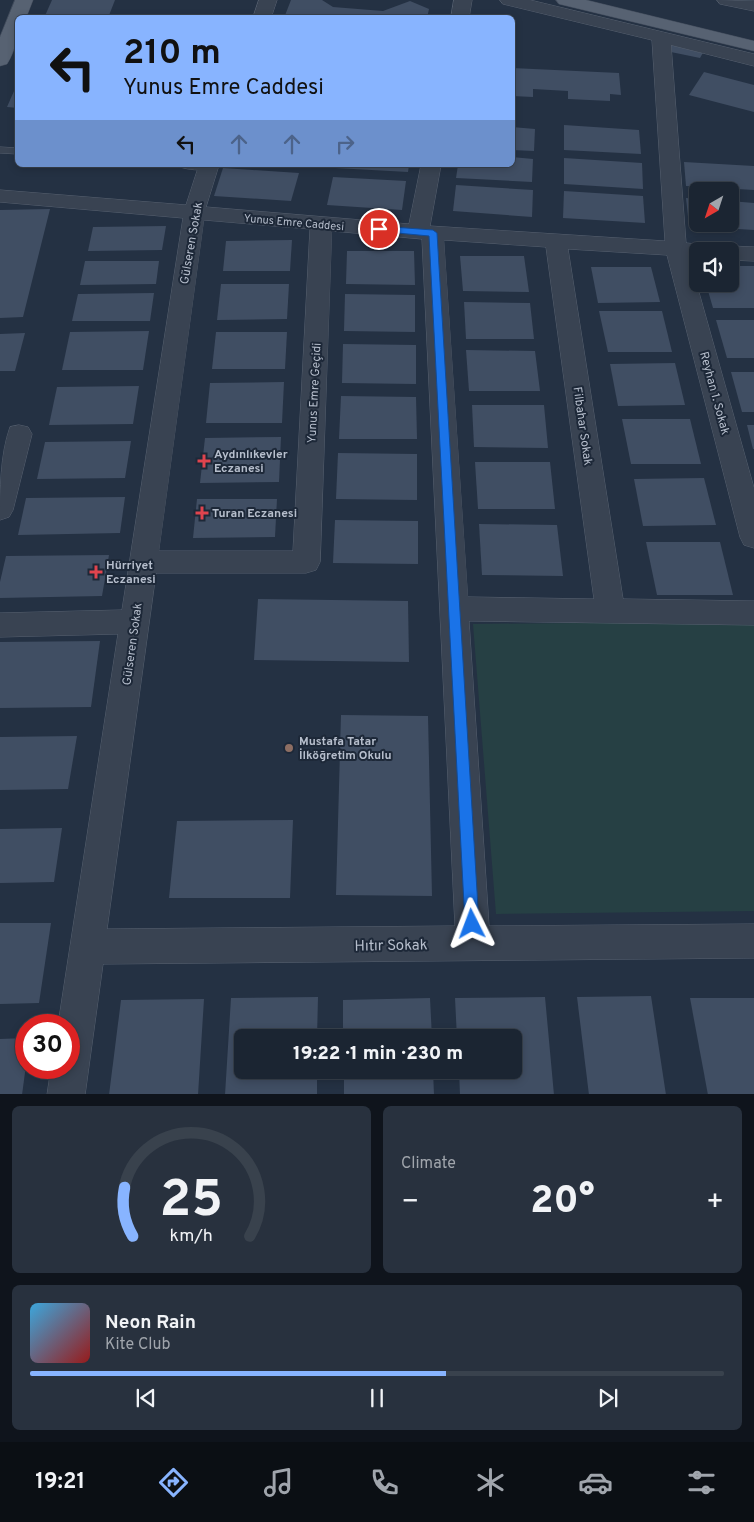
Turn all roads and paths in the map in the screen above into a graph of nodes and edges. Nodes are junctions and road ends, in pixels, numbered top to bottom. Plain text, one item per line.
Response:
1 (24, 0) edge
2 (268, 0) edge
3 (463, 0) edge
4 (509, 0) edge
5 (565, 0) edge
6 (726, 0) edge
7 (754, 6) edge
8 (18, 15) edge
9 (263, 15) edge
10 (460, 15) edge
11 (15, 22) edge
12 (661, 37) junction
13 (754, 46) edge
14 (0, 60) edge
15 (754, 60) edge
16 (0, 150) edge
17 (15, 151) edge
18 (199, 167) edge
19 (431, 167) edge
20 (0, 196) edge
21 (194, 213) junction
22 (321, 224) junction
23 (425, 233) junction
24 (556, 241) junction
25 (676, 249) junction
26 (689, 250) edge
27 (739, 253) edge
28 (754, 254) edge
29 (19, 434) dead end
30 (0, 510) edge
31 (754, 537) edge
32 (144, 562) junction
33 (454, 609) junction
34 (610, 611) junction
35 (754, 614) edge
36 (135, 622) junction
37 (0, 625) edge
38 (754, 941) edge
39 (473, 944) junction
40 (88, 947) junction
41 (66, 1094) edge

1 - 8 main road
2 - 9 street
3 - 10 street
4 - 12 street
5 - 13 main road
6 - 7 street
11 - 14 main road
12 - 15 street
12 - 25 street, Reyhan 1. Sokak
16 - 17 lane
18 - 21 street, Gülseren Sokak
19 - 23 street
20 - 21 street, Yunus Emre Caddesi
21 - 22 street, Yunus Emre Caddesi
21 - 32 street, Gülseren Sokak
22 - 23 street, Yunus Emre Caddesi
22 - 32 street, Yunus Emre Geçidi
23 - 24 street, Yunus Emre Caddesi
23 - 33 street
24 - 25 street, Yunus Emre Caddesi
24 - 34 street, Filbahar Sokak
25 - 26 street, Yunus Emre Caddesi
25 - 31 street, Reyhan 1. Sokak
27 - 28 street
29 - 30 street
32 - 36 street, Gülseren Sokak
33 - 34 street
33 - 39 street
34 - 35 street
36 - 37 street
36 - 40 street, Gülseren Sokak
38 - 39 street, Hıtır Sokak
39 - 40 street, Hıtır Sokak
40 - 41 street, Gülseren Sokak

